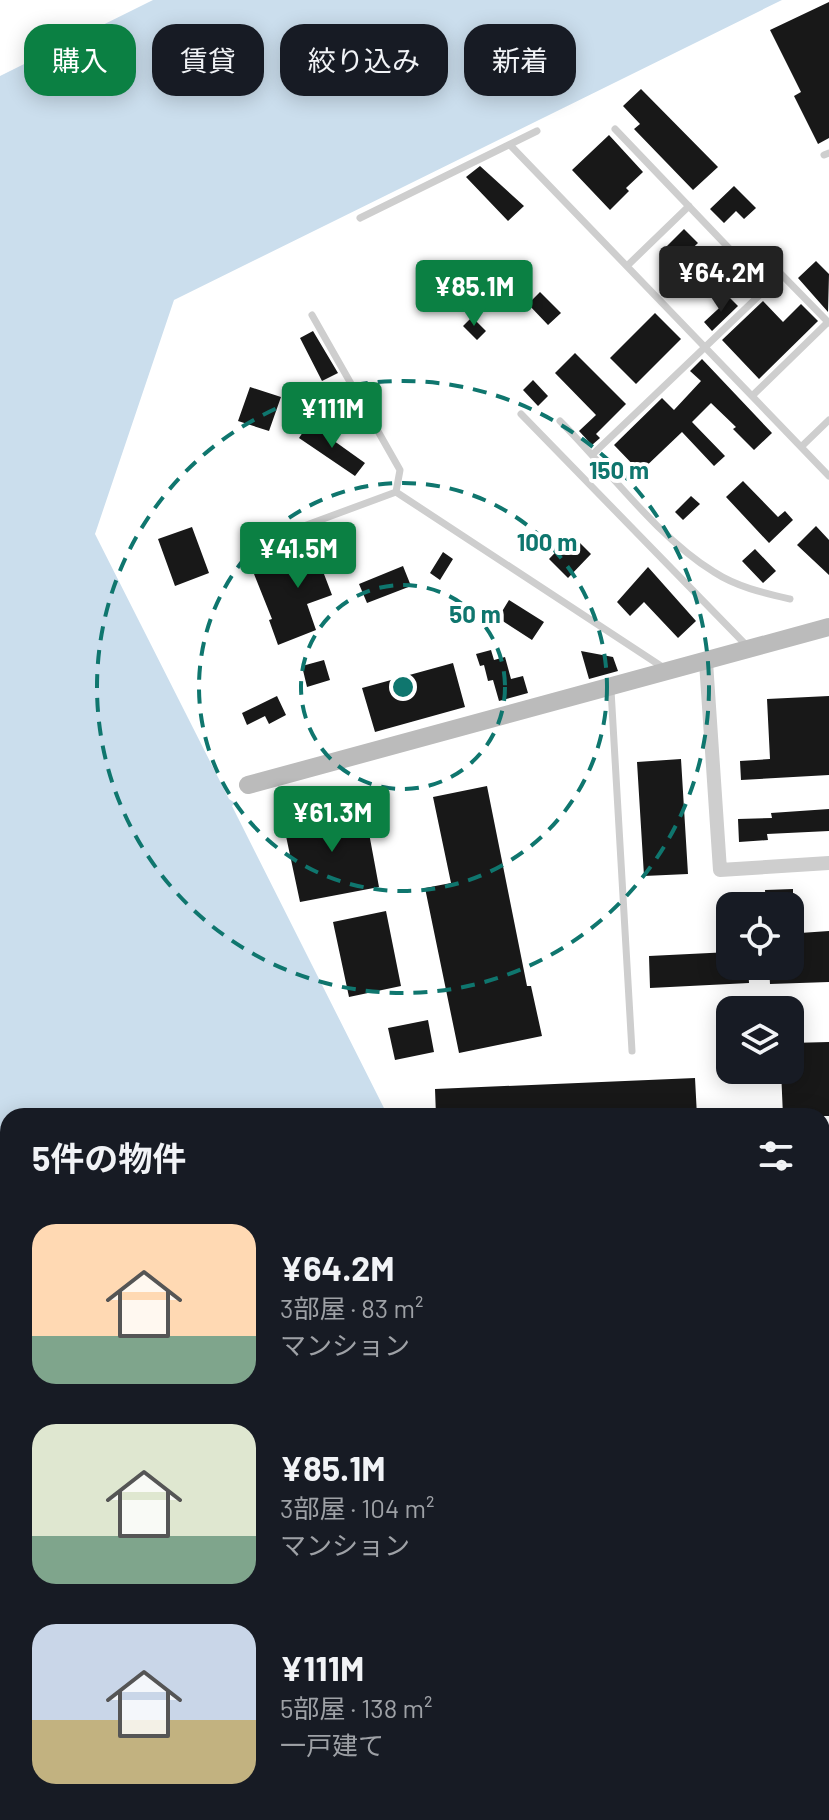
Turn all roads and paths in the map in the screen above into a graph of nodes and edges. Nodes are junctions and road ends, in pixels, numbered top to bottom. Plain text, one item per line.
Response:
1 (615, 129) dead end
2 (537, 131) dead end
3 (510, 145) junction
4 (689, 206) junction
5 (360, 218) dead end
6 (627, 266) junction
7 (767, 288) junction
8 (312, 315) dead end
9 (829, 323) edge
10 (704, 346) junction
11 (752, 396) junction
12 (521, 414) dead end
13 (829, 420) edge
14 (560, 421) dead end
15 (801, 447) junction
16 (593, 454) junction
17 (829, 476) edge
18 (396, 492) junction
19 (247, 547) dead end
20 (790, 599) dead end
21 (829, 627) edge
22 (750, 648) junction
23 (706, 662) junction
24 (670, 671) junction
25 (611, 687) junction
26 (248, 785) dead end
27 (829, 863) edge
28 (632, 1051) dead end

1 - 4 lane
2 - 3 lane
3 - 5 lane
3 - 6 lane
4 - 6 lane
4 - 7 lane
6 - 10 lane
7 - 9 lane
7 - 10 lane
8 - 18 lane
9 - 11 lane
10 - 11 lane
10 - 16 lane
11 - 15 lane
12 - 22 lane
13 - 15 lane
14 - 16 lane
15 - 17 lane
16 - 20 lane
18 - 19 lane
18 - 24 lane
21 - 22 street
22 - 23 street
23 - 24 street
23 - 27 street
24 - 25 street
25 - 26 street
25 - 28 lane

